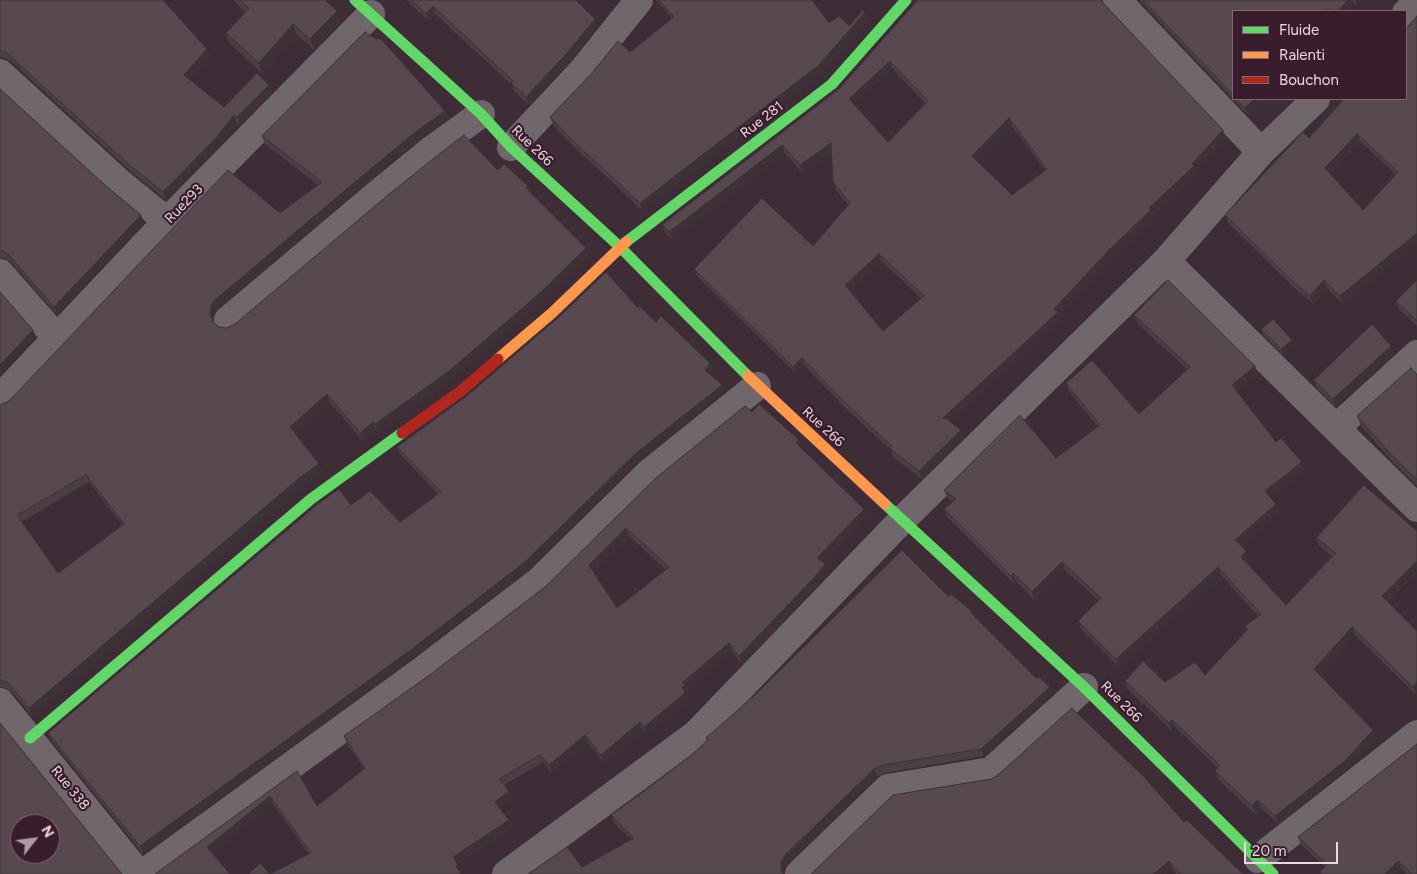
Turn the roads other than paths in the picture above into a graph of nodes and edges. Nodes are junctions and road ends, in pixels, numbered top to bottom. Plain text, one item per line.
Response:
1 (639, 0) edge
2 (906, 0) edge
3 (1116, 0) edge
4 (1417, 2) edge
5 (363, 7) edge
6 (1407, 12) edge
7 (0, 73) edge
8 (1315, 100) edge
9 (481, 114) junction
10 (511, 147) junction
11 (1261, 152) junction
12 (167, 221) junction
13 (620, 247) junction
14 (1166, 261) junction
15 (0, 274) edge
16 (228, 320) dead end
17 (56, 338) junction
18 (1417, 354) edge
19 (757, 386) junction
20 (0, 398) edge
21 (1336, 428) junction
22 (1417, 508) edge
23 (902, 520) junction
24 (1084, 687) junction
25 (0, 702) edge
26 (1417, 734) edge
27 (30, 738) junction
28 (1265, 866) edge
29 (140, 874) edge
30 (506, 874) edge
31 (799, 874) edge

1 - 10 street
2 - 13 main road, Rue 281
3 - 11 street
4 - 6 street
5 - 9 main road, Rue 266
5 - 12 street, Rue293
7 - 12 street
8 - 11 street
9 - 10 main road, Rue 266
9 - 16 street
10 - 13 main road, Rue 266
11 - 14 street
12 - 17 street, Rue293
13 - 19 main road, Rue 266
13 - 27 main road, Rue 281
14 - 21 street
14 - 23 street
15 - 17 street
17 - 20 street, Rue293
18 - 21 street
19 - 23 main road, Rue 266
19 - 29 street
21 - 22 street
23 - 24 main road, Rue 266
23 - 30 street
24 - 28 main road, Rue 266
24 - 31 street
25 - 27 street, Rue 338
26 - 28 street
27 - 29 street, Rue 338

